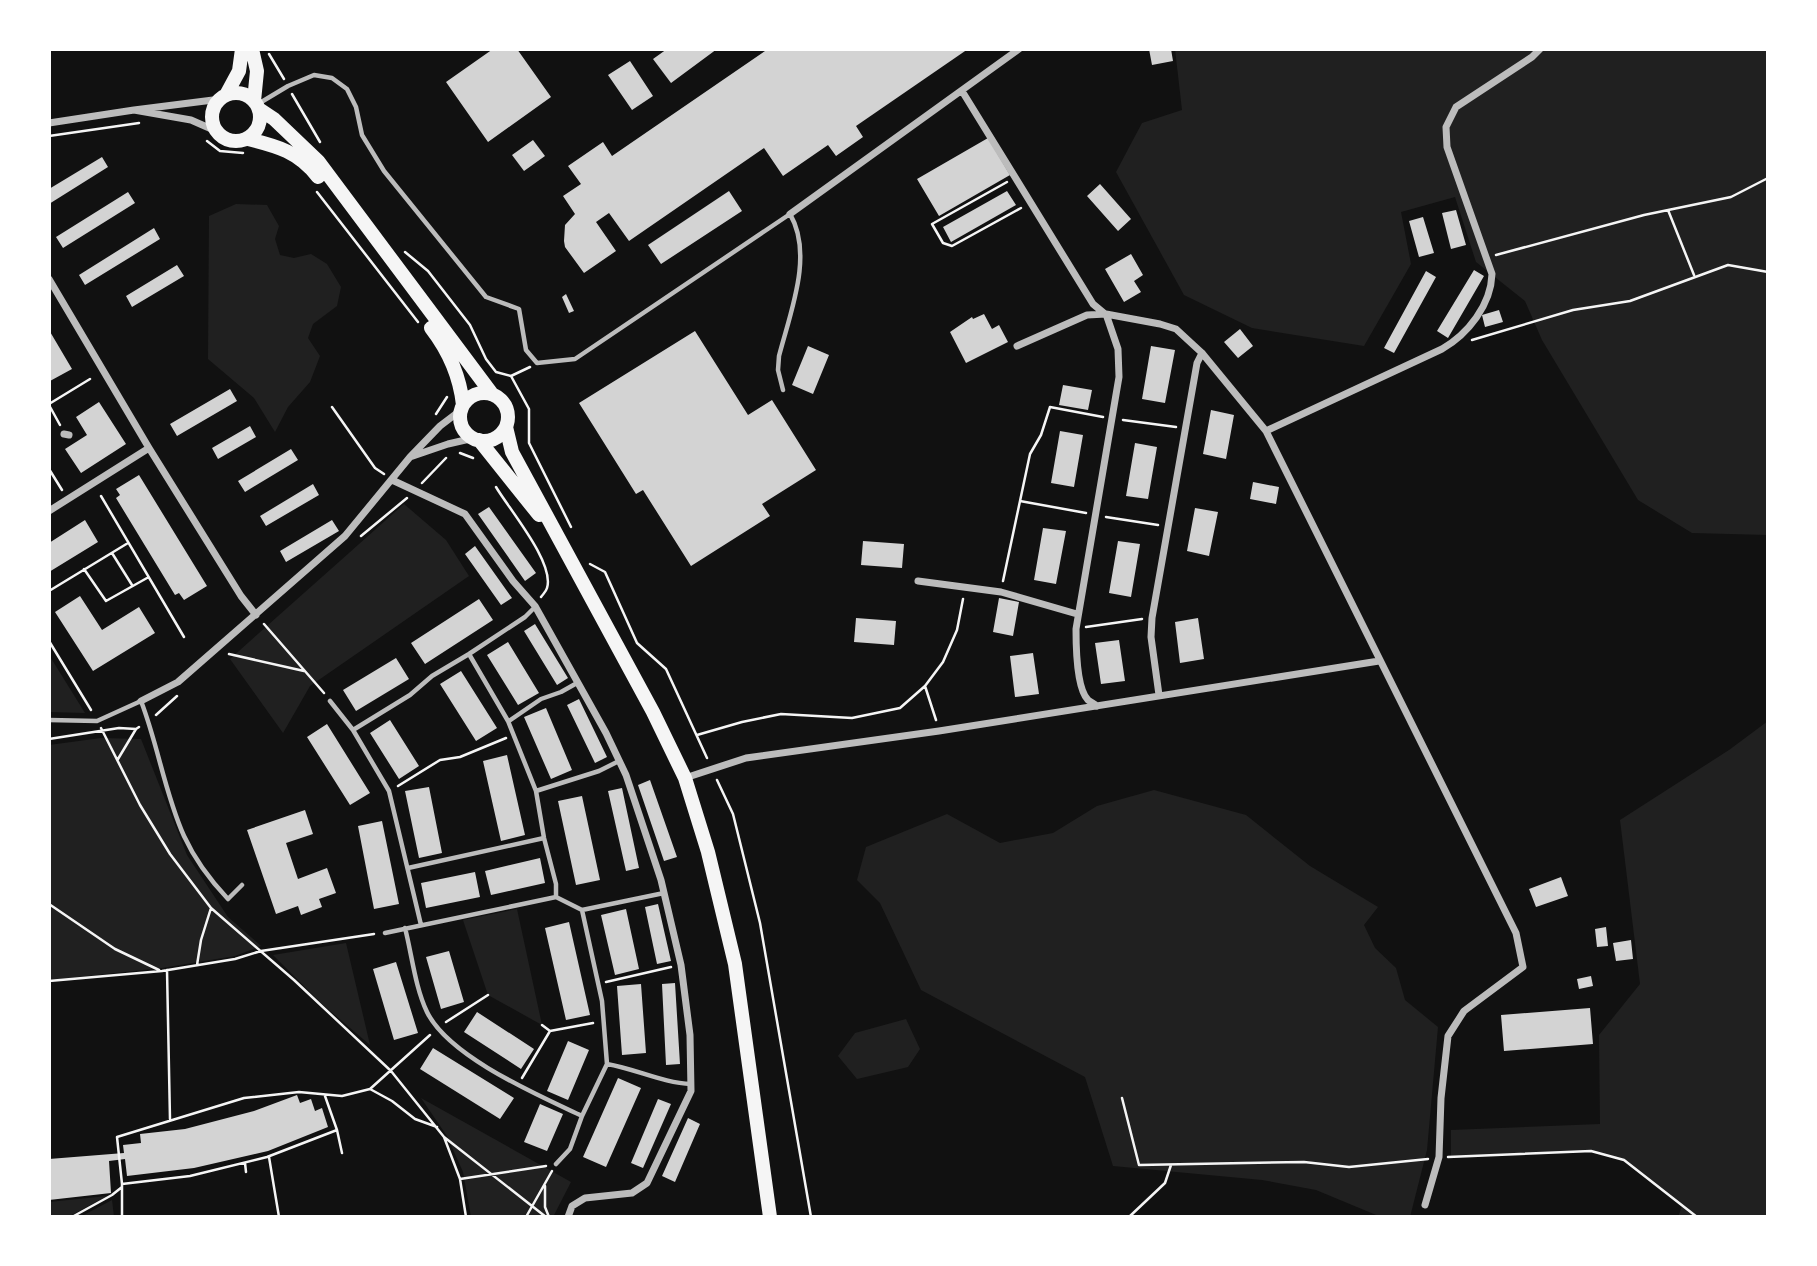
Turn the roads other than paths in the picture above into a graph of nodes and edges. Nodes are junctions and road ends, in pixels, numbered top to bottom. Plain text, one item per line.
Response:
1 (242, 49) edge
2 (252, 49) edge
3 (1019, 49) edge
4 (1540, 49) edge
5 (962, 91) junction
6 (223, 97) junction
7 (257, 104) junction
8 (134, 110) junction
9 (49, 124) edge
10 (211, 135) junction
11 (248, 146) junction
12 (790, 214) junction
13 (49, 279) edge
14 (1106, 314) junction
15 (1017, 346) dead end
16 (1202, 354) junction
17 (783, 390) dead end
18 (492, 394) junction
19 (462, 407) junction
20 (506, 427) junction
21 (1266, 430) junction
22 (477, 439) junction
23 (149, 449) junction
24 (410, 457) junction
25 (392, 480) junction
26 (49, 511) edge
27 (562, 543) junction
28 (918, 581) dead end
29 (535, 606) junction
30 (1077, 614) junction
31 (256, 615) junction
32 (469, 654) junction
33 (1379, 661) junction
34 (578, 682) junction
35 (1159, 695) junction
36 (141, 701) junction
37 (330, 701) road end
38 (1097, 706) junction
39 (49, 720) edge
40 (508, 721) junction
41 (353, 730) junction
42 (619, 761) junction
43 (685, 778) junction
44 (536, 791) junction
45 (544, 838) junction
46 (408, 869) junction
47 (242, 885) dead end
48 (664, 893) junction
49 (556, 897) junction
50 (582, 910) junction
51 (421, 925) junction
52 (405, 928) junction
53 (384, 933) road end
54 (607, 1064) junction
55 (691, 1084) junction
56 (582, 1116) junction
57 (556, 1164) road end
58 (1425, 1205) dead end
59 (568, 1217) edge
60 (771, 1217) edge

1 - 6 main road
2 - 7 main road
3 - 5 street
4 - 21 street
5 - 12 street
5 - 14 street
6 - 7 main road
6 - 8 street
6 - 10 main road
7 - 11 main road
7 - 12 lane
7 - 18 main road
8 - 9 street
8 - 10 street
10 - 11 main road
11 - 19 main road
12 - 17 lane
13 - 23 street
14 - 15 street
14 - 16 street
14 - 30 street
16 - 21 street
16 - 35 street
18 - 19 main road
18 - 20 main road
19 - 22 main road
19 - 24 street
20 - 22 main road
20 - 27 main road
21 - 33 street
22 - 24 street
22 - 27 main road
23 - 26 street
23 - 31 street
24 - 25 street
25 - 29 street
25 - 31 street
27 - 43 main road
28 - 30 street
29 - 32 lane
29 - 34 street
30 - 38 street
31 - 36 street
32 - 40 lane
32 - 41 lane
33 - 35 street
33 - 58 street
34 - 40 lane
34 - 42 street
35 - 38 street
36 - 39 lane
36 - 47 lane
37 - 41 lane
38 - 43 street
40 - 44 lane
41 - 46 lane
42 - 44 lane
42 - 48 street
43 - 60 main road
44 - 45 lane
45 - 46 lane
45 - 49 lane
46 - 51 lane
48 - 50 lane
48 - 55 street
49 - 50 lane
49 - 51 lane
50 - 54 lane
51 - 52 lane
52 - 53 lane
52 - 56 lane
54 - 55 lane
54 - 56 lane
55 - 59 street
56 - 57 lane

